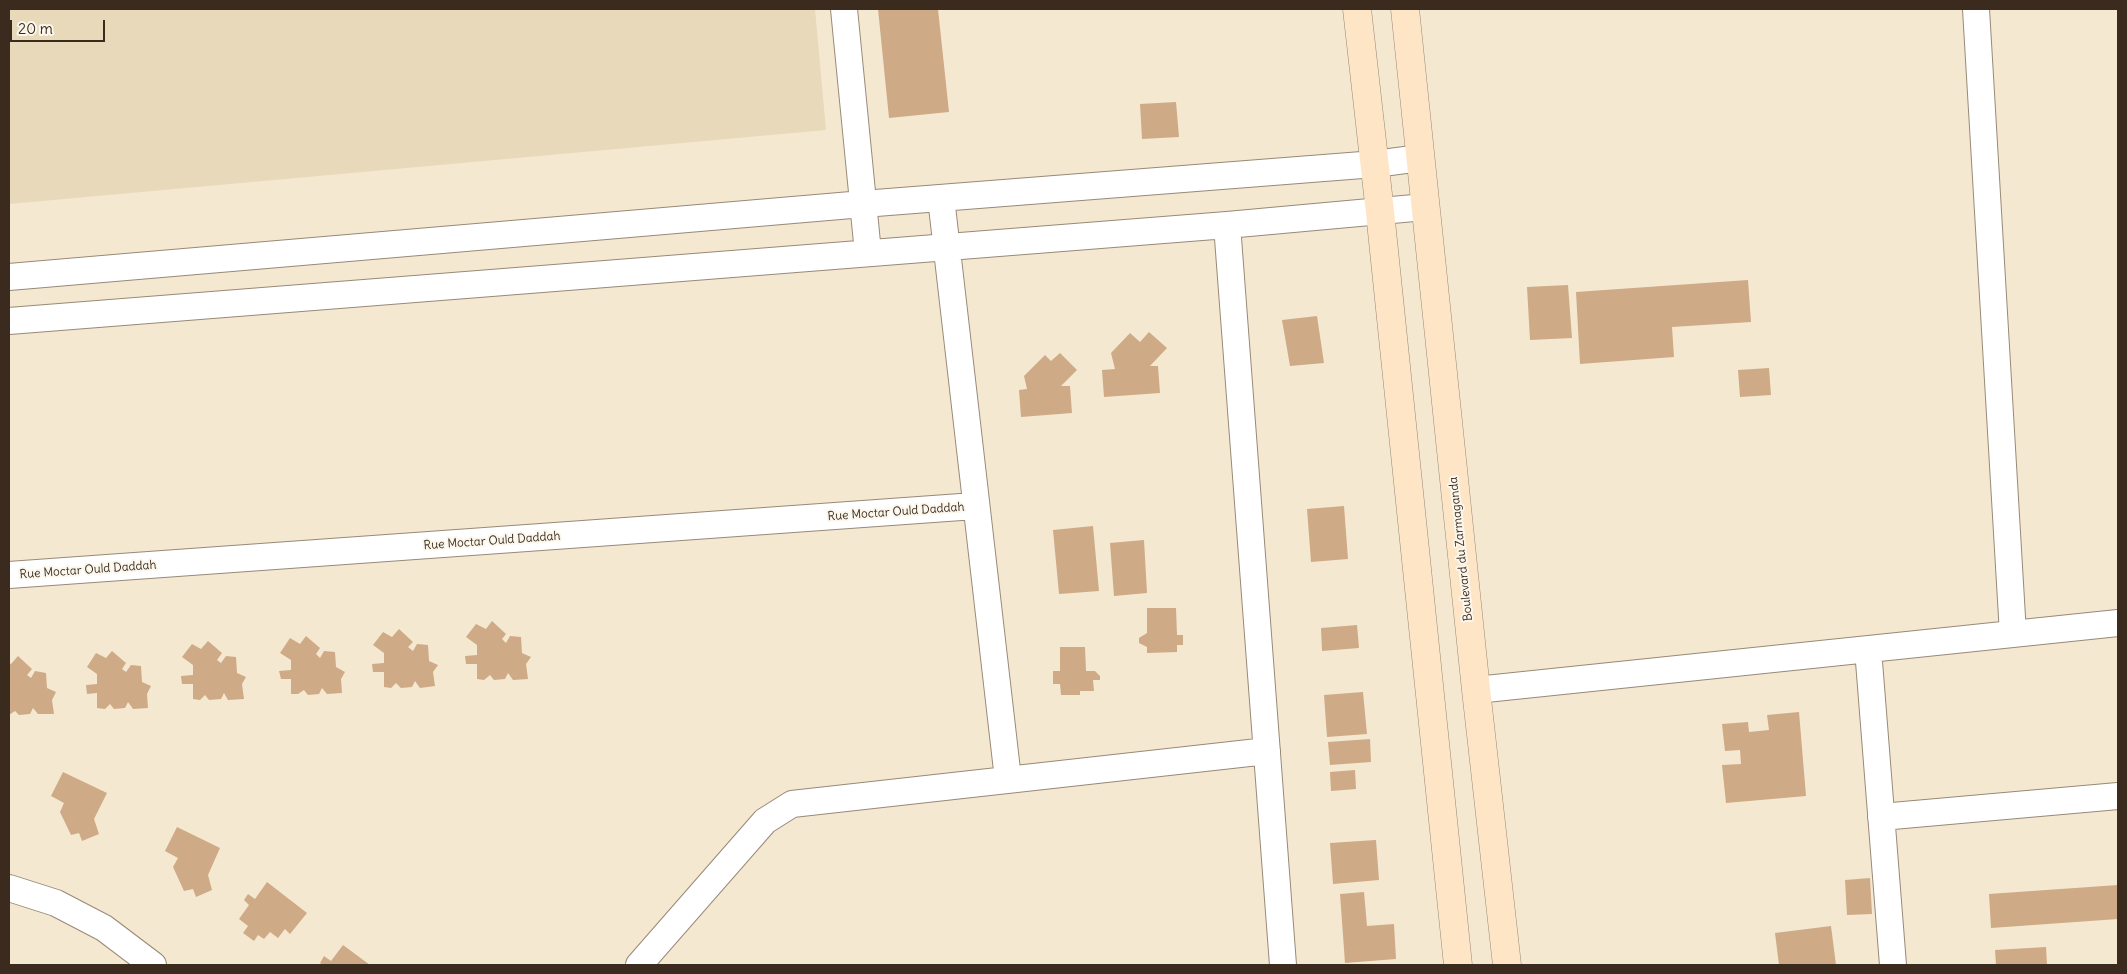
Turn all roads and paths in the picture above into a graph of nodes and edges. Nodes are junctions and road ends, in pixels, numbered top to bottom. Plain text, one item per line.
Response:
1 (844, 9) edge
2 (1357, 9) edge
3 (1405, 9) edge
4 (1976, 9) edge
5 (1418, 145) junction
6 (1375, 164) junction
7 (941, 198) junction
8 (863, 204) junction
9 (1425, 207) junction
10 (1380, 212) junction
11 (1227, 225) junction
12 (947, 246) junction
13 (868, 253) junction
14 (9, 277) edge
15 (9, 321) edge
16 (975, 506) junction
17 (9, 575) edge
18 (2118, 623) edge
19 (2014, 634) junction
20 (1868, 650) junction
21 (1476, 690) junction
22 (1267, 751) junction
23 (1008, 779) junction
24 (2118, 796) edge
25 (1881, 817) junction
26 (9, 888) edge
27 (153, 965) edge
28 (639, 965) edge
29 (1283, 965) edge
30 (1458, 965) edge
31 (1507, 965) edge
32 (1893, 965) edge

1 - 8 street
2 - 6 main road
3 - 5 main road, Boulevard du Zarmaganda
4 - 19 street
5 - 6 street
5 - 9 main road, Boulevard du Zarmaganda
6 - 7 street
6 - 10 main road
7 - 8 street
7 - 12 street
8 - 13 street
8 - 14 street
9 - 10 street
9 - 21 main road, Boulevard du Zarmaganda
10 - 11 street
10 - 30 main road
11 - 12 street
11 - 22 street
12 - 13 street
12 - 16 street
13 - 15 street
16 - 17 street, Rue Moctar Ould Daddah
16 - 23 street
18 - 19 street
19 - 20 street
20 - 21 street
20 - 25 street
21 - 31 main road, Boulevard du Zarmaganda
22 - 23 street
22 - 29 street
23 - 28 street
24 - 25 street
25 - 32 street
26 - 27 street

